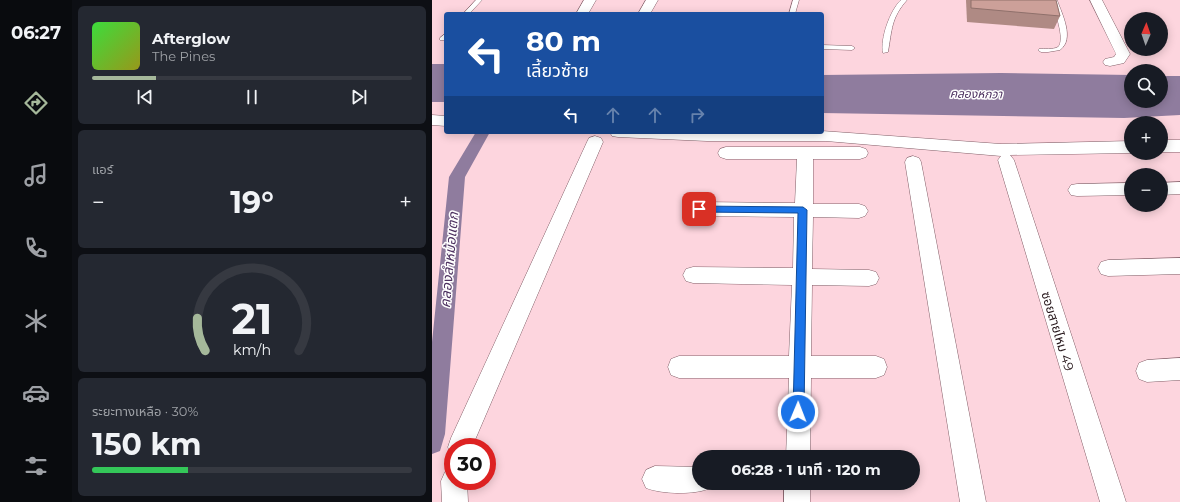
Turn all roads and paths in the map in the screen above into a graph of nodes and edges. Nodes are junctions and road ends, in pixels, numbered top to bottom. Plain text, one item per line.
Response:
1 (480, 0) edge
2 (590, 0) edge
3 (652, 0) edge
4 (796, 0) edge
5 (904, 0) edge
6 (1054, 0) edge
7 (1096, 0) edge
8 (468, 12) edge
9 (583, 12) edge
10 (645, 12) edge
11 (793, 12) edge
12 (824, 47) edge
13 (852, 48) dead end
14 (1041, 50) dead end
15 (885, 52) dead end
16 (1110, 62) dead end
17 (432, 120) edge
18 (444, 120) edge
19 (662, 134) edge
20 (595, 142) dead end
21 (1168, 146) edge
22 (1180, 146) edge
23 (1124, 147) edge
24 (726, 153) dead end
25 (805, 153) junction
26 (860, 153) dead end
27 (1006, 160) dead end
28 (913, 162) dead end
29 (1180, 188) edge
30 (1124, 189) edge
31 (1168, 189) edge
32 (1077, 190) dead end
33 (699, 209) dead end
34 (803, 210) junction
35 (859, 211) dead end
36 (1180, 266) edge
37 (1108, 268) dead end
38 (693, 275) dead end
39 (802, 278) junction
40 (869, 278) dead end
41 (679, 367) dead end
42 (876, 367) dead end
43 (799, 368) junction
44 (1180, 369) edge
45 (1147, 371) dead end
46 (464, 438) edge
47 (798, 450) edge
48 (655, 480) dead end
49 (692, 480) edge
50 (454, 490) edge
51 (797, 490) edge
52 (455, 502) edge
53 (797, 502) edge
54 (973, 502) edge
55 (1113, 502) edge

1 - 8 lane
2 - 9 street
3 - 10 street
4 - 11 lane
5 - 15 lane
6 - 14 lane
7 - 16 street
12 - 13 lane
17 - 18 street
19 - 23 street
20 - 46 street
21 - 22 street
24 - 25 street
25 - 26 street
25 - 34 street
27 - 55 street, ซอยสายไหม 49
28 - 54 street
29 - 31 street
30 - 32 street
33 - 34 street
34 - 35 street
34 - 39 street
36 - 37 street
38 - 39 street
39 - 40 street
39 - 43 street
41 - 43 street
42 - 43 street
43 - 47 street
44 - 45 street
48 - 49 street
50 - 52 street
51 - 53 street

